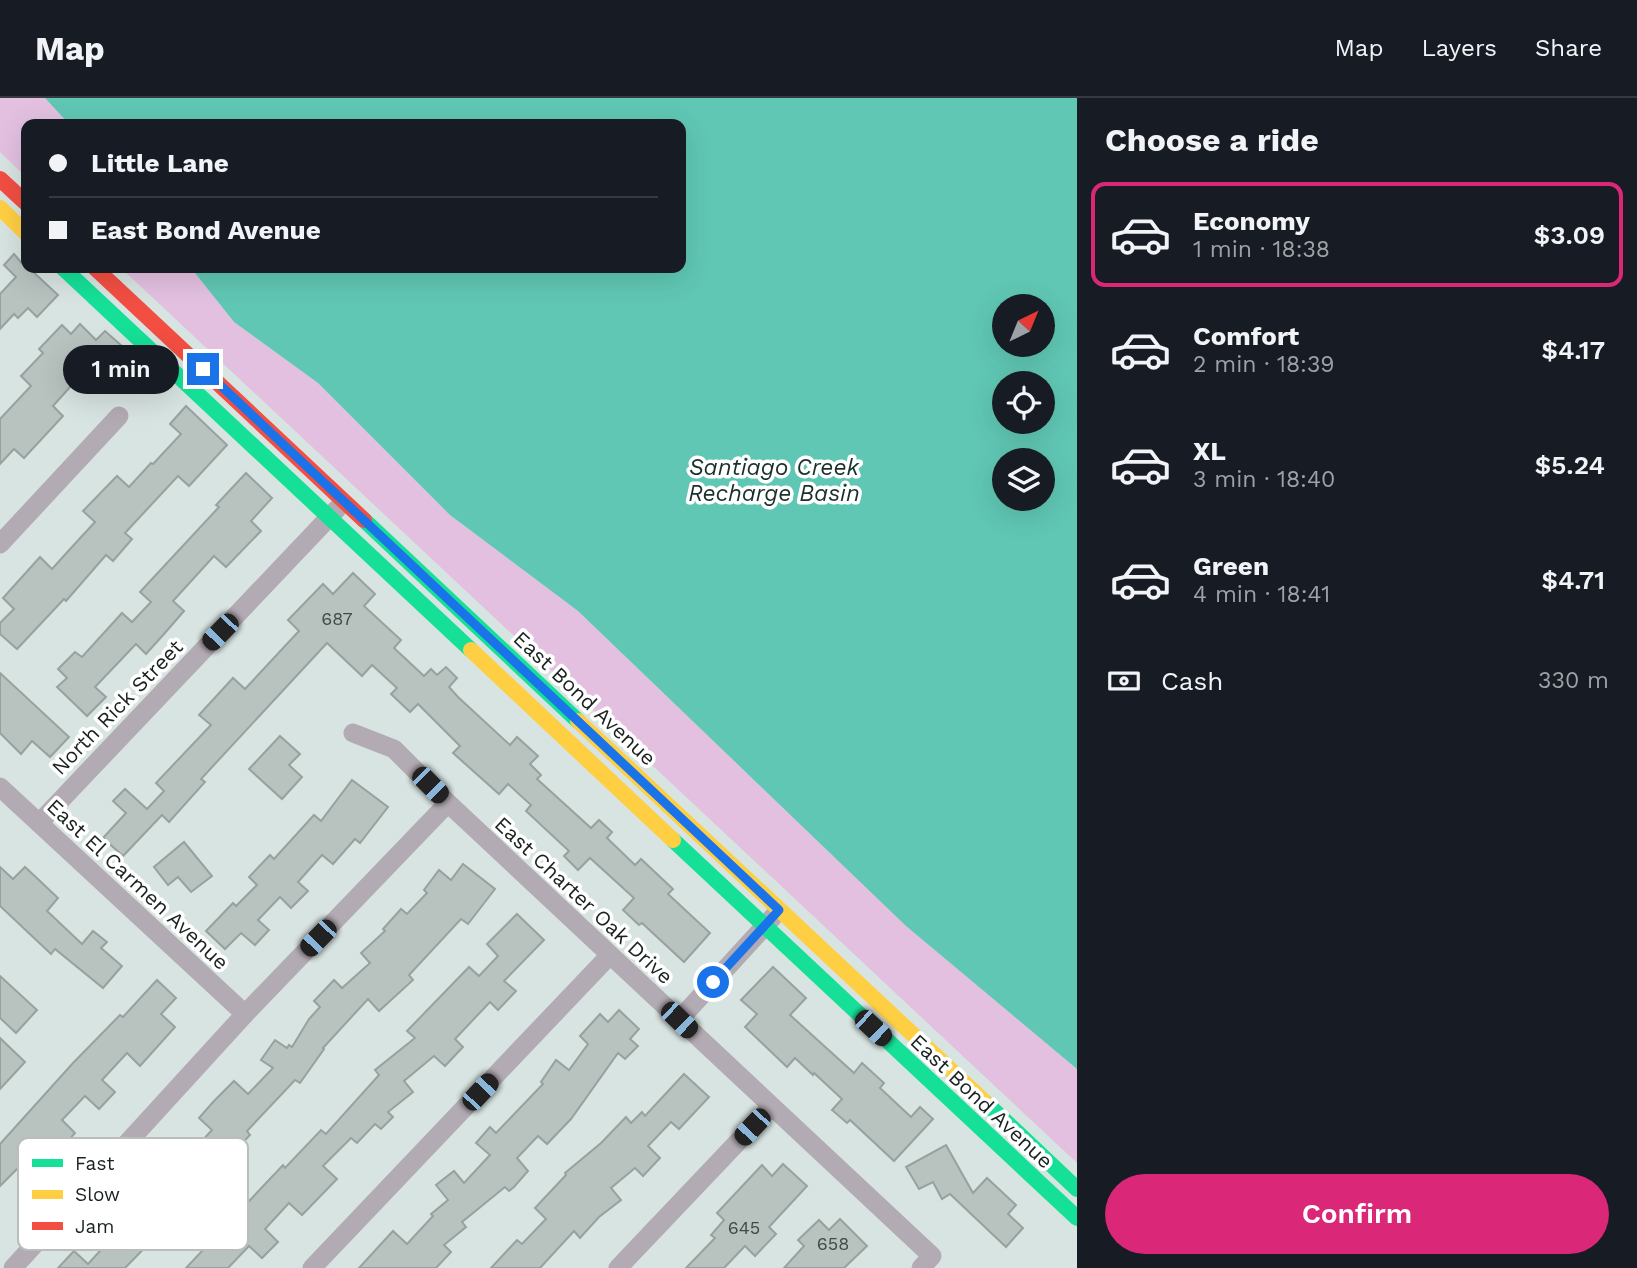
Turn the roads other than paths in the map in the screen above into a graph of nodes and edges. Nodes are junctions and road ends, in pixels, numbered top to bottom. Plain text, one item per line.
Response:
1 (0, 178) edge
2 (21, 198) edge
3 (0, 208) edge
4 (21, 228) edge
5 (68, 273) edge
6 (100, 273) edge
7 (119, 416) dead end
8 (345, 502) junction
9 (329, 518) junction
10 (0, 544) edge
11 (353, 733) dead end
12 (0, 787) edge
13 (448, 803) junction
14 (38, 823) junction
15 (779, 910) junction
16 (765, 926) junction
17 (610, 955) junction
18 (245, 1014) junction
19 (679, 1020) junction
20 (771, 1107) junction
21 (132, 1138) edge
22 (1077, 1189) edge
23 (1077, 1218) edge
24 (29, 1250) edge
25 (927, 1262) edge
26 (13, 1268) edge
27 (312, 1268) edge
28 (618, 1268) edge

1 - 2 street
3 - 4 street
5 - 9 street, East Bond Avenue
6 - 8 street, East Bond Avenue
7 - 10 street
8 - 9 street, North Rick Street
8 - 15 street, East Bond Avenue
9 - 14 street, North Rick Street
9 - 16 street, East Bond Avenue
11 - 13 street, East Charter Oak Drive
12 - 14 street, East El Carmen Avenue
13 - 17 street, East Charter Oak Drive
13 - 18 street
14 - 18 street, East El Carmen Avenue
15 - 16 street
15 - 22 street, East Bond Avenue
16 - 19 street
16 - 23 street, East Bond Avenue
17 - 19 street, East Charter Oak Drive
17 - 27 street
18 - 21 street
19 - 20 street, East Charter Oak Drive
20 - 25 street, East Charter Oak Drive
20 - 28 street
24 - 26 street

